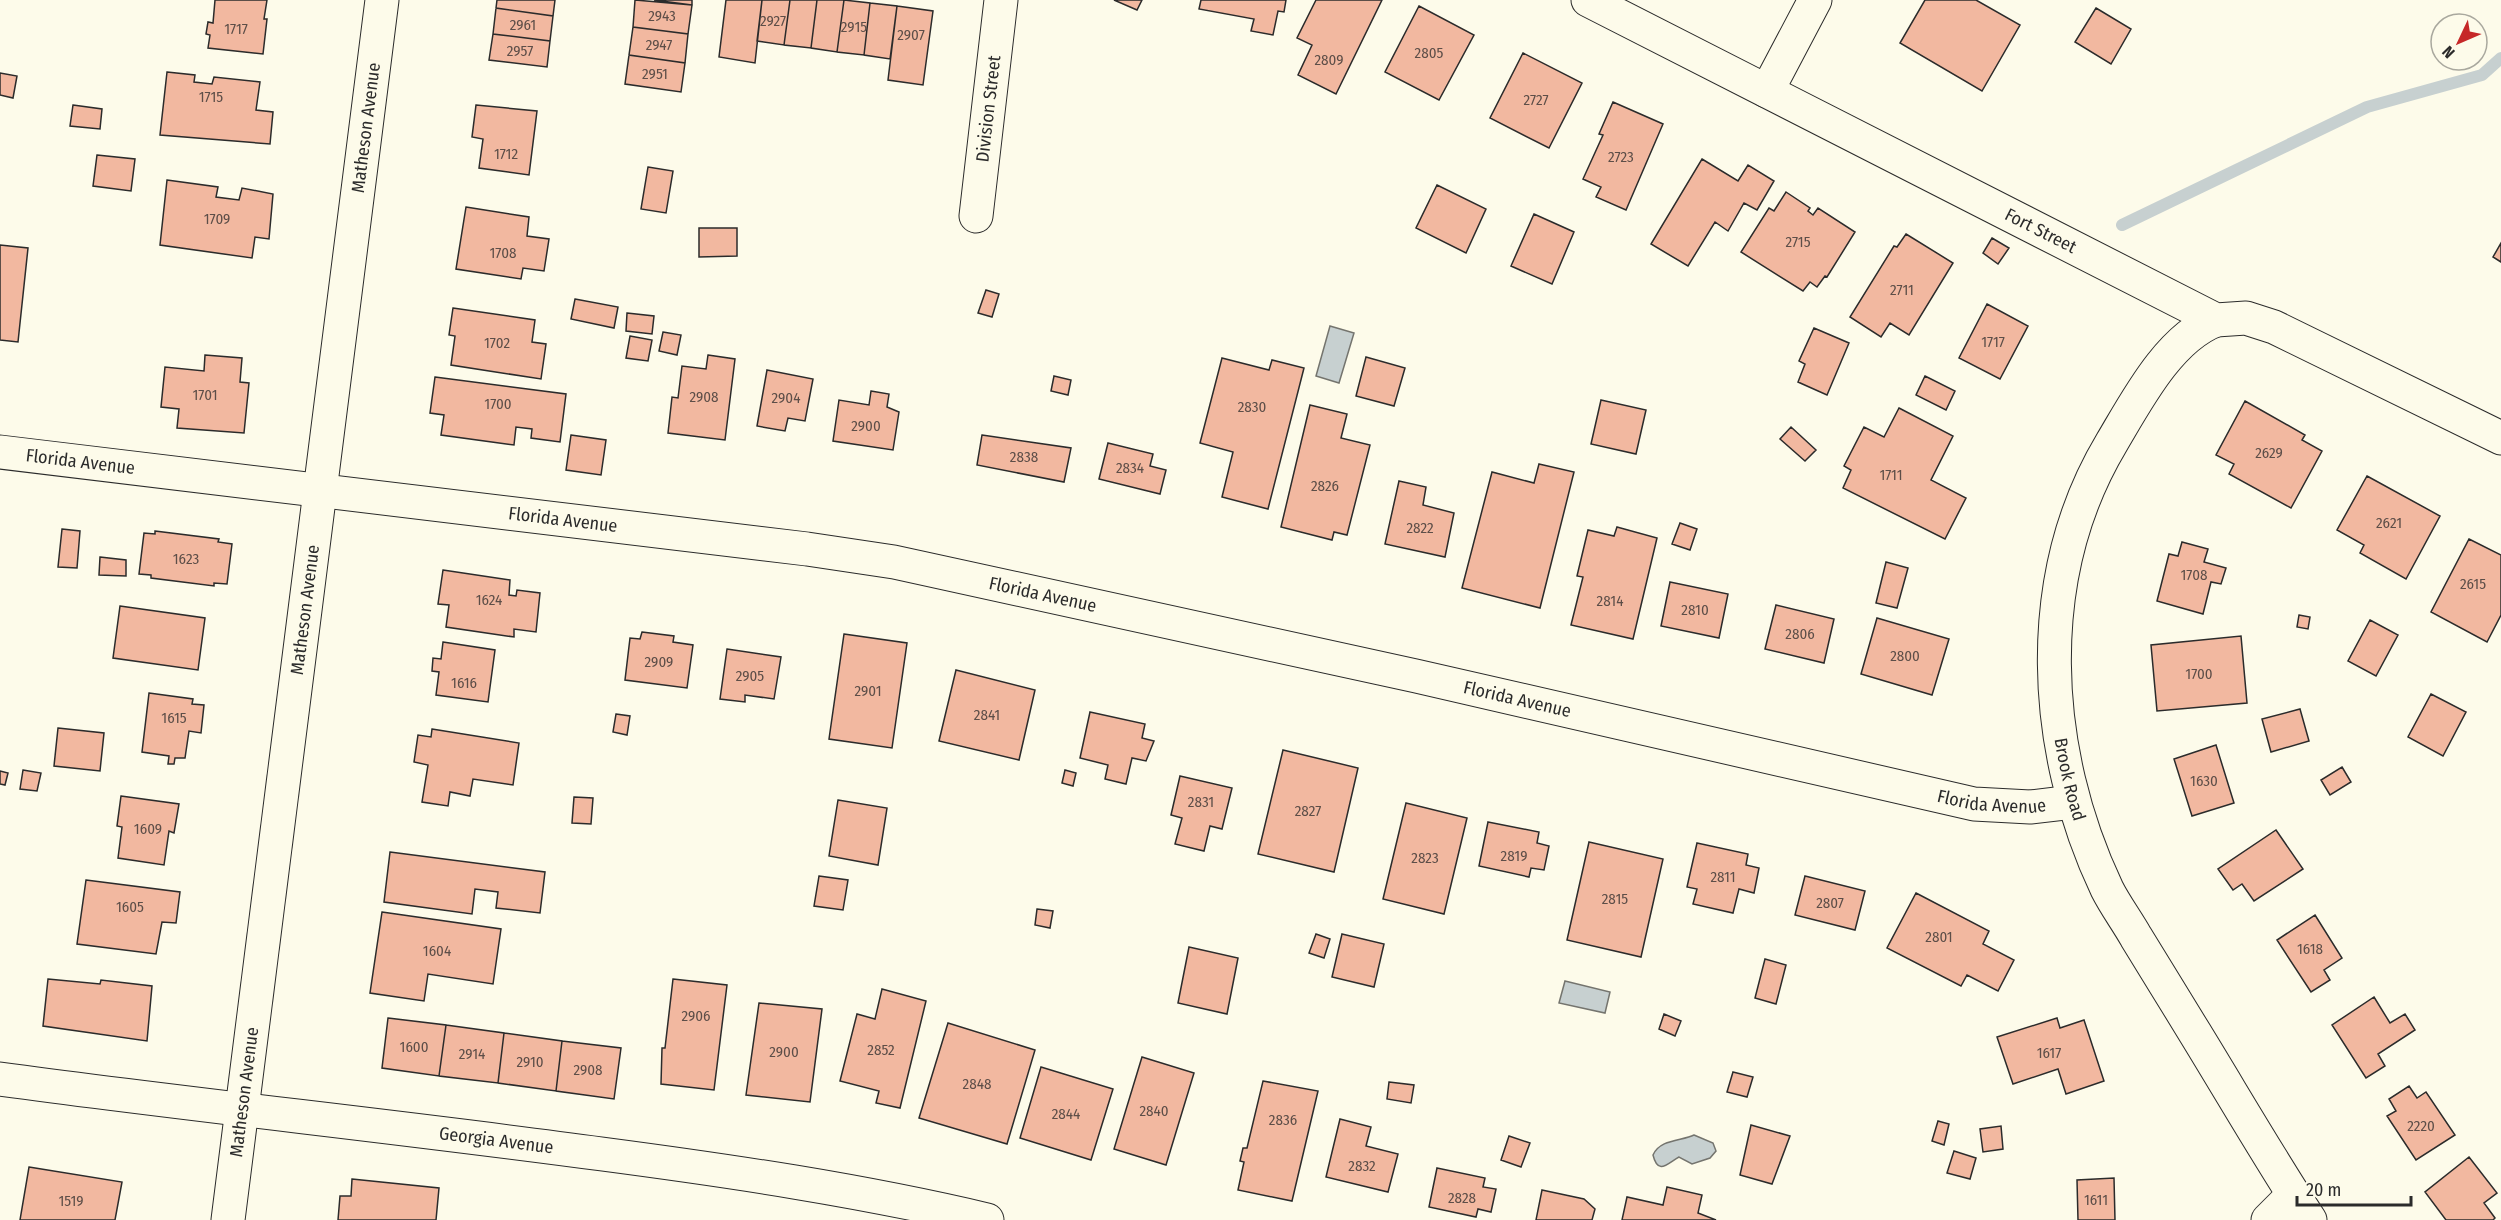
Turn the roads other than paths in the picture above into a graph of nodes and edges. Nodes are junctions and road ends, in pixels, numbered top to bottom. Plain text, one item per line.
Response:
1 (382, 0) edge
2 (1001, 0) edge
3 (1588, 0) edge
4 (1815, 0) edge
5 (1767, 91) junction
6 (976, 216) dead end
7 (2216, 320) junction
8 (2501, 438) edge
9 (0, 452) edge
10 (322, 492) junction
11 (2073, 802) junction
12 (0, 1079) edge
13 (243, 1109) junction
14 (2302, 1207) edge
15 (228, 1220) edge
16 (987, 1220) edge
17 (2268, 1220) edge

1 - 10 street, Matheson Avenue
2 - 6 street, Division Street
3 - 5 street, Fort Street
4 - 5 street
5 - 7 street, Fort Street
7 - 8 street
7 - 11 street, Brook Road
9 - 10 street, Florida Avenue
10 - 11 street, Florida Avenue
10 - 13 street, Matheson Avenue
11 - 14 street, Brook Road
12 - 13 street, Georgia Avenue
13 - 15 street, Matheson Avenue
13 - 16 street, Georgia Avenue
14 - 17 street, Brook Road

